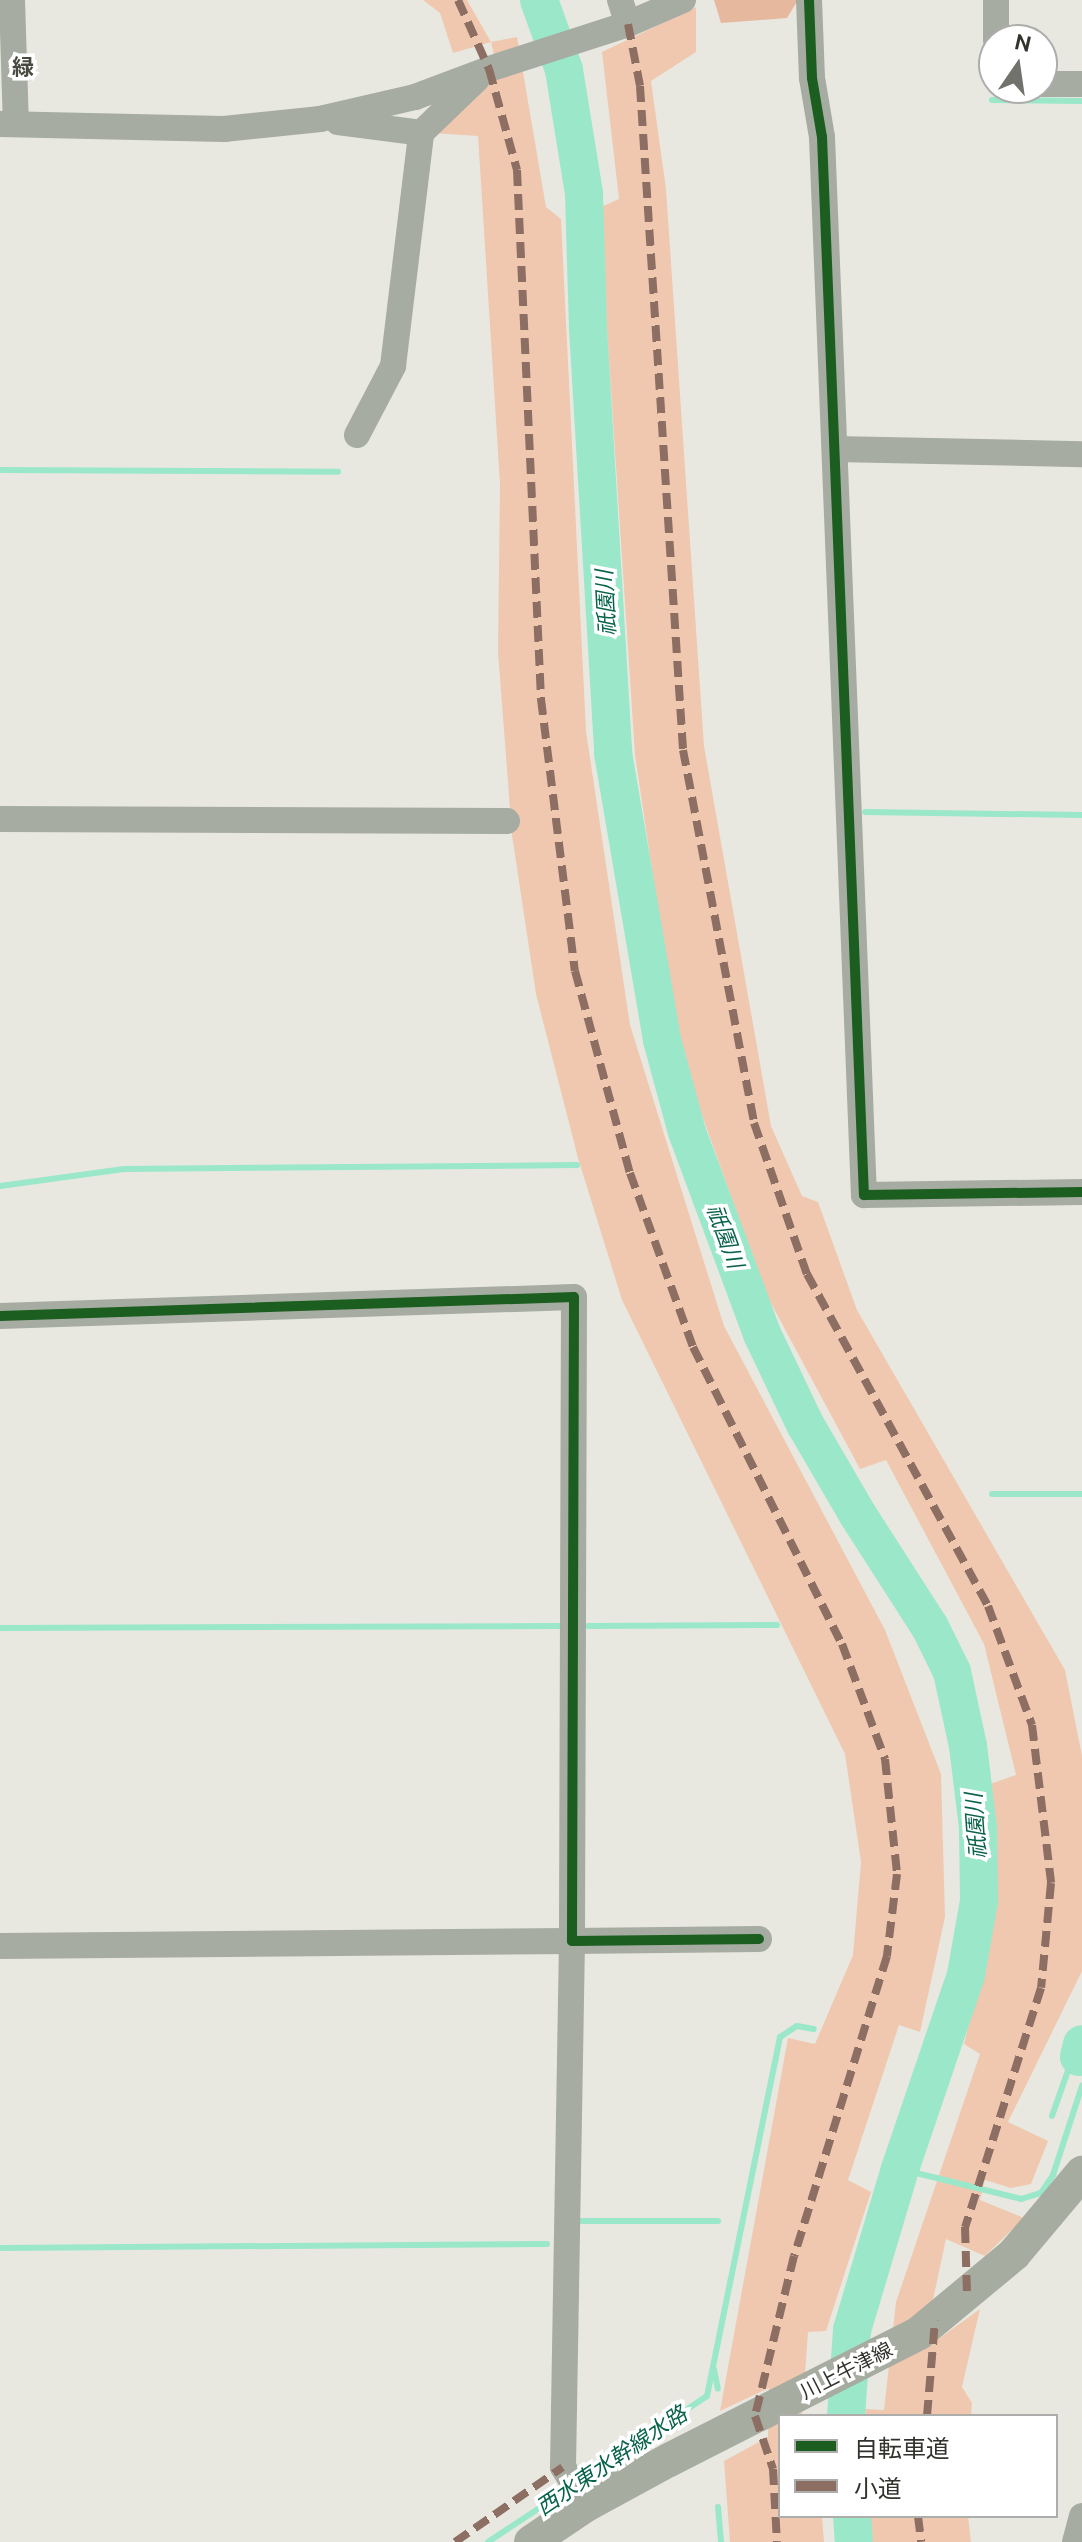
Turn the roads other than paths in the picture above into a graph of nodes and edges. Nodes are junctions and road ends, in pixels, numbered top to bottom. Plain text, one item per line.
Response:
1 (12, 0) edge
2 (683, 0) edge
3 (809, 0) edge
4 (996, 0) edge
5 (624, 12) edge
6 (996, 24) edge
7 (489, 69) junction
8 (1058, 84) edge
9 (1082, 84) edge
10 (320, 119) junction
11 (8, 124) edge
12 (421, 133) junction
13 (357, 435) dead end
14 (835, 449) junction
15 (1082, 454) edge
16 (0, 819) edge
17 (507, 821) dead end
18 (1082, 1192) edge
19 (0, 1316) edge
20 (759, 1939) dead end
21 (572, 1941) junction
22 (0, 1946) edge
23 (1080, 2181) edge
24 (586, 2505) junction
25 (1082, 2516) edge
26 (531, 2542) edge
27 (1075, 2542) edge

1 - 11 street
2 - 5 street
3 - 14 street
4 - 6 street
5 - 7 street
7 - 10 street
7 - 12 street
8 - 9 street
10 - 11 street
10 - 12 street
12 - 13 street
14 - 15 street
14 - 18 street
16 - 17 street
19 - 21 street
20 - 21 street
21 - 22 street
21 - 24 street
23 - 24 main road, 川上牛津線
24 - 26 main road, 川上牛津線
25 - 27 street

